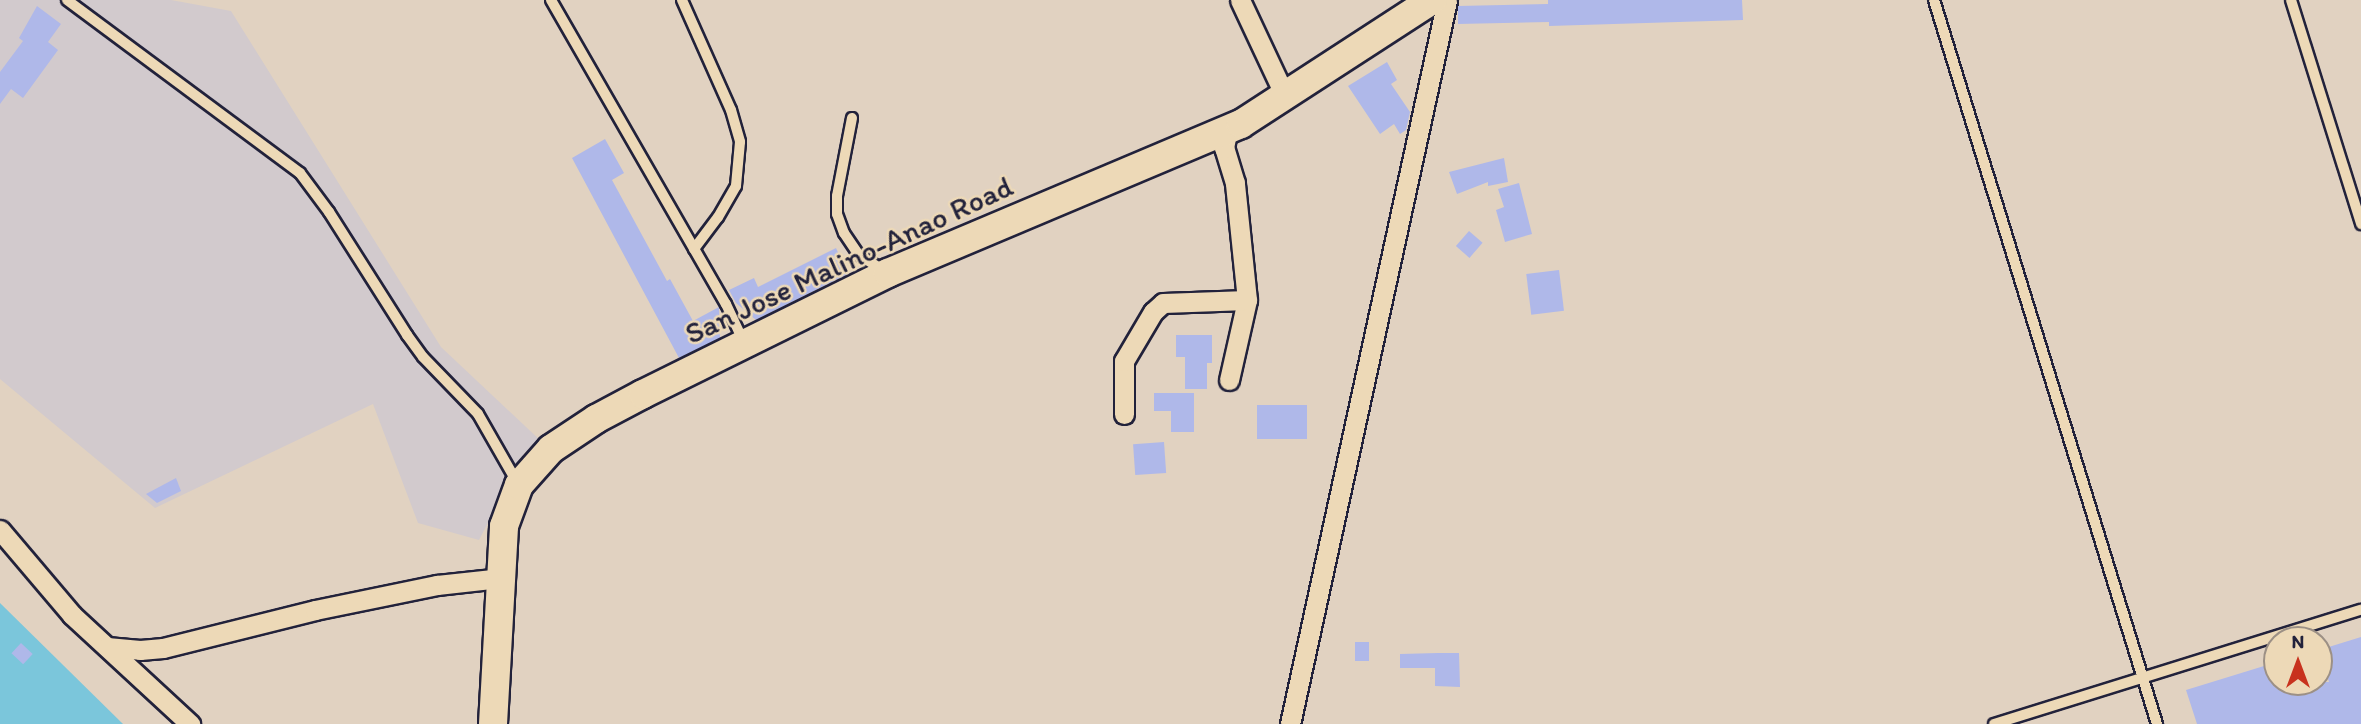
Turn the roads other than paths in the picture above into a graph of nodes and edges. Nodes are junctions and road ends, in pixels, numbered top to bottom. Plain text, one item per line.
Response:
1 (66, 0) edge
2 (551, 0) edge
3 (682, 0) edge
4 (1240, 0) edge
5 (1432, 0) edge
6 (1447, 0) edge
7 (1934, 0) edge
8 (2291, 0) edge
9 (1285, 96) junction
10 (852, 118) dead end
11 (1228, 128) junction
12 (2361, 223) edge
13 (694, 249) junction
14 (888, 273) junction
15 (1247, 300) junction
16 (745, 344) junction
17 (1229, 380) dead end
18 (1124, 414) dead end
19 (519, 485) junction
20 (0, 530) edge
21 (500, 578) junction
22 (2361, 610) edge
23 (107, 647) junction
24 (2143, 679) junction
25 (190, 724) edge
26 (493, 724) edge
27 (1290, 724) edge
28 (1994, 724) edge
29 (2157, 724) edge

1 - 19 lane
2 - 13 lane
3 - 13 lane
4 - 9 street
5 - 9 main road, San Jose Malino-Anao Road
6 - 27 street
7 - 24 lane
8 - 12 lane
9 - 11 main road, San Jose Malino-Anao Road
10 - 14 lane
11 - 14 main road, San Jose Malino-Anao Road
11 - 15 street
13 - 16 lane
14 - 16 main road, San Jose Malino-Anao Road
15 - 17 street
15 - 18 street
16 - 19 main road, San Jose Malino-Anao Road
19 - 21 main road, San Jose Malino-Anao Road
20 - 23 street
21 - 23 street
21 - 26 main road, San Jose Malino-Anao Road
22 - 24 lane
23 - 25 street
24 - 28 lane
24 - 29 lane

